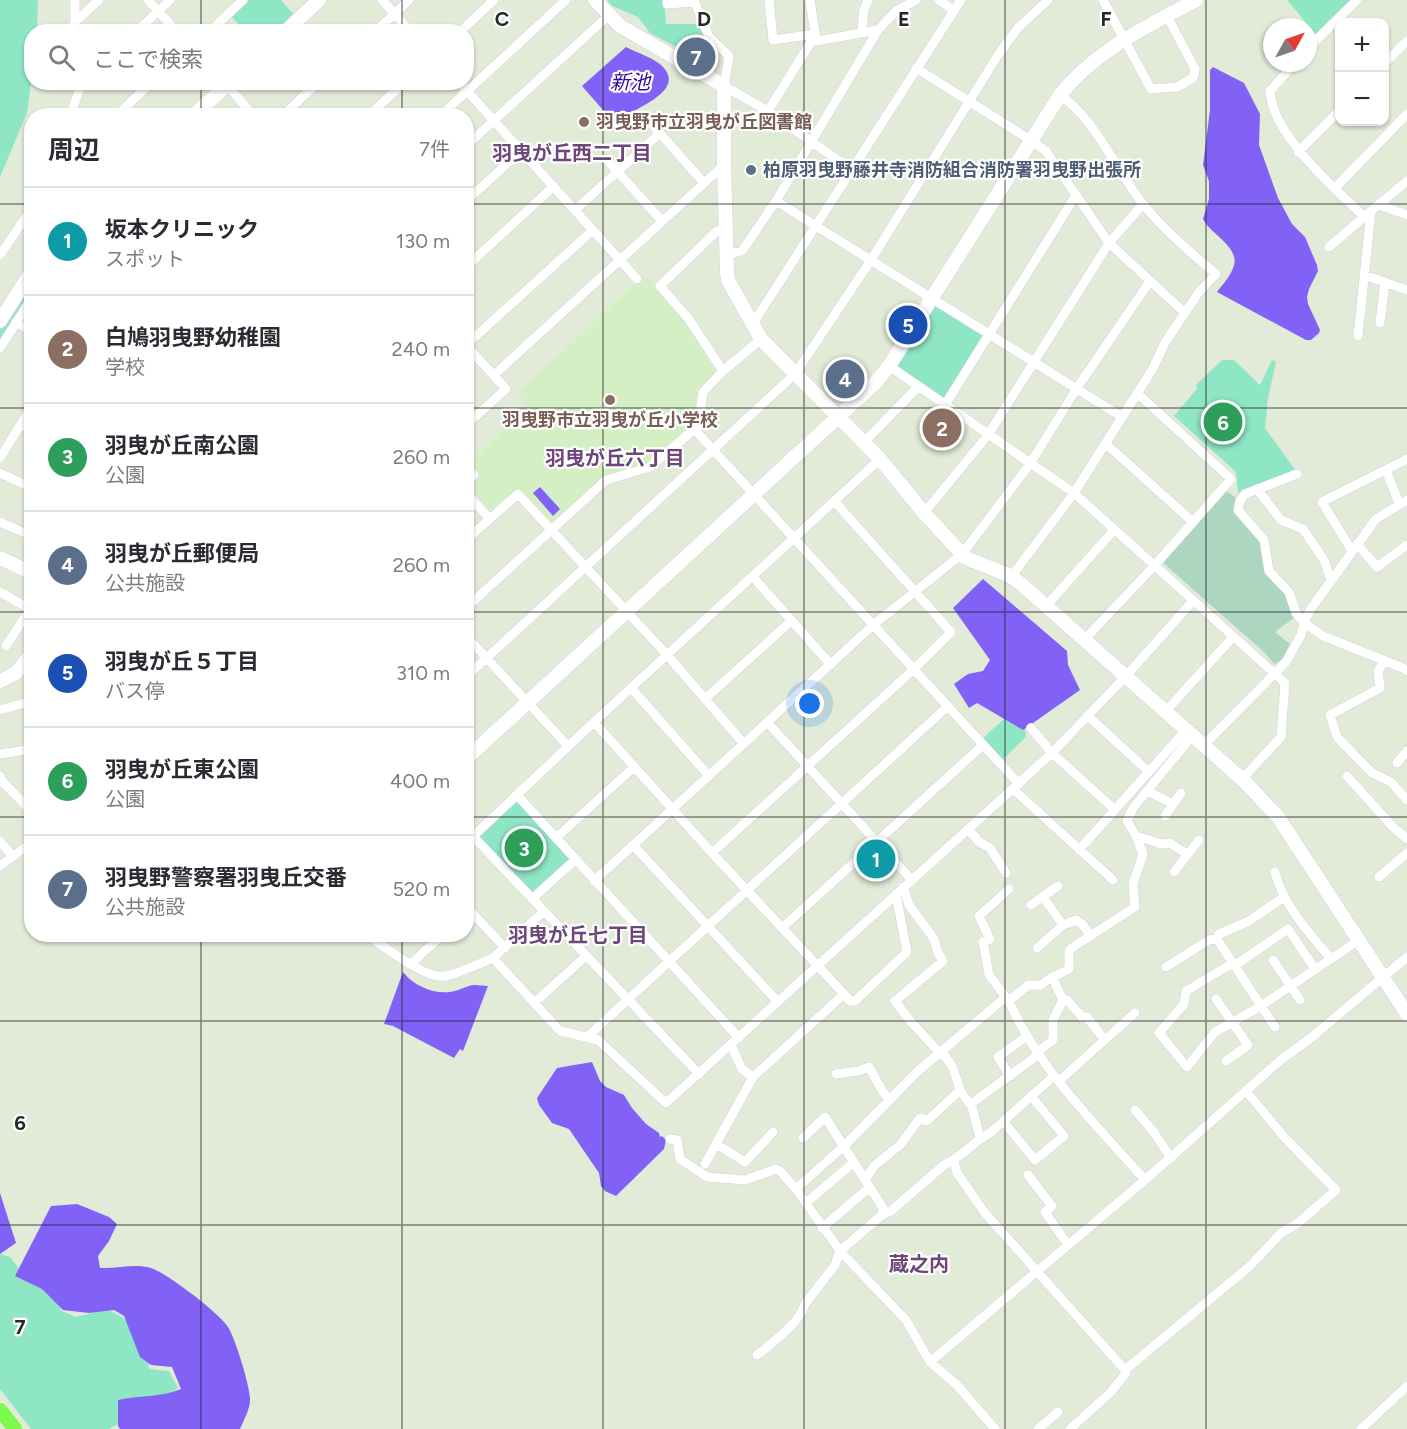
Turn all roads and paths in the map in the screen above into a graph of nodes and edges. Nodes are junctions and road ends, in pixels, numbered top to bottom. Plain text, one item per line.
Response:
1 (75, 0) edge
2 (99, 0) edge
3 (148, 0) edge
4 (170, 0) edge
5 (243, 0) edge
6 (319, 0) edge
7 (382, 0) edge
8 (409, 0) edge
9 (494, 0) edge
10 (566, 0) edge
11 (595, 0) edge
12 (667, 0) edge
13 (769, 0) edge
14 (810, 0) edge
15 (868, 0) edge
16 (916, 0) edge
17 (939, 0) edge
18 (961, 0) edge
19 (1048, 0) edge
20 (1103, 0) edge
21 (1196, 0) edge
22 (1357, 0) edge
23 (695, 1) edge
24 (954, 10) junction
25 (158, 11) junction
26 (394, 14) junction
27 (609, 15) junction
28 (1167, 16) junction
29 (75, 24) edge
30 (78, 24) edge
31 (144, 24) edge
32 (170, 24) edge
33 (218, 24) edge
34 (294, 24) edge
35 (383, 24) edge
36 (403, 24) edge
37 (468, 24) edge
38 (878, 30) junction
39 (862, 32) junction
40 (816, 37) junction
41 (1124, 39) junction
42 (1317, 39) edge
43 (1407, 41) edge
44 (1389, 59) edge
45 (916, 68) junction
46 (1287, 72) edge
47 (474, 84) edge
48 (724, 86) junction
49 (79, 90) edge
50 (144, 90) edge
51 (221, 90) edge
52 (232, 90) edge
53 (310, 90) edge
54 (396, 90) edge
55 (466, 91) joint
56 (1060, 95) junction
57 (970, 101) junction
58 (73, 108) edge
59 (124, 108) edge
60 (202, 108) edge
61 (247, 108) edge
62 (291, 108) edge
63 (377, 108) edge
64 (448, 108) edge
65 (768, 111) junction
66 (1407, 114) edge
67 (1335, 115) edge
68 (493, 121) junction
69 (649, 121) dead end
70 (660, 134) junction
71 (474, 139) edge
72 (811, 141) junction
73 (1032, 141) junction
74 (521, 151) junction
75 (1298, 152) junction
76 (607, 160) dead end
77 (724, 165) junction
78 (852, 170) junction
79 (618, 172) junction
80 (1407, 181) edge
81 (704, 183) junction
82 (554, 186) junction
83 (1335, 188) junction
84 (474, 194) edge
85 (1076, 195) junction
86 (776, 201) junction
87 (1143, 204) junction
88 (575, 210) junction
89 (1371, 211) junction
90 (1407, 215) edge
91 (24, 220) edge
92 (662, 221) junction
93 (816, 226) junction
94 (725, 229) junction
95 (593, 230) junction
96 (1109, 243) junction
97 (1329, 247) dead end
98 (0, 255) edge
99 (726, 255) junction
100 (620, 259) junction
101 (474, 260) edge
102 (871, 260) junction
103 (1364, 275) junction
104 (637, 279) dead end
105 (1150, 281) junction
106 (1385, 282) junction
107 (24, 285) edge
108 (1407, 290) edge
109 (932, 299) junction
110 (24, 304) edge
111 (1185, 312) junction
112 (5, 317) edge
113 (1380, 323) dead end
114 (752, 325) junction
115 (24, 328) edge
116 (988, 335) junction
117 (1358, 336) dead end
118 (474, 339) edge
119 (761, 339) junction
120 (0, 348) edge
121 (474, 353) edge
122 (1034, 364) junction
123 (889, 366) junction
124 (723, 371) junction
125 (795, 374) junction
126 (494, 375) junction
127 (918, 387) junction
128 (1077, 388) junction
129 (1137, 393) junction
130 (945, 405) junction
131 (839, 416) junction
132 (1122, 417) junction
133 (474, 418) edge
134 (24, 419) edge
135 (21, 424) junction
136 (24, 426) edge
137 (694, 429) junction
138 (988, 435) junction
139 (864, 442) junction
140 (1105, 443) junction
141 (713, 451) junction
142 (0, 458) edge
143 (880, 459) junction
144 (1407, 459) edge
145 (1030, 464) junction
146 (1386, 470) junction
147 (0, 473) edge
148 (1297, 474) dead end
149 (24, 484) edge
150 (1257, 489) junction
151 (1074, 493) junction
152 (754, 495) junction
153 (474, 502) edge
154 (835, 502) junction
155 (1403, 502) edge
156 (924, 513) junction
157 (490, 519) junction
158 (0, 522) edge
159 (1193, 522) junction
160 (1114, 530) junction
161 (551, 531) junction
162 (24, 532) edge
163 (474, 533) edge
164 (795, 539) junction
165 (1407, 545) edge
166 (1354, 548) junction
167 (962, 554) junction
168 (0, 558) edge
169 (1155, 566) junction
170 (585, 568) junction
171 (24, 569) edge
172 (753, 577) junction
173 (1011, 577) junction
174 (1331, 580) junction
175 (915, 591) junction
176 (0, 592) edge
177 (474, 601) edge
178 (1193, 601) junction
179 (1047, 605) junction
180 (24, 606) edge
181 (626, 611) junction
182 (24, 617) edge
183 (791, 621) junction
184 (1304, 623) junction
185 (872, 626) junction
186 (1233, 637) junction
187 (1085, 639) junction
188 (474, 645) edge
189 (2, 646) edge
190 (668, 656) junction
191 (487, 659) junction
192 (1384, 661) junction
193 (24, 663) edge
194 (831, 665) junction
195 (1406, 668) edge
196 (474, 670) edge
197 (913, 670) junction
198 (1273, 673) junction
199 (1126, 676) junction
200 (0, 681) edge
201 (632, 689) junction
202 (705, 699) junction
203 (527, 703) junction
204 (24, 704) edge
205 (948, 706) junction
206 (0, 710) edge
207 (1166, 711) junction
208 (1088, 716) junction
209 (594, 722) junction
210 (767, 722) junction
211 (1031, 728) dead end
212 (1189, 733) junction
213 (744, 744) junction
214 (983, 745) junction
215 (568, 746) junction
216 (1204, 746) junction
217 (24, 750) edge
218 (1407, 751) edge
219 (474, 752) edge
220 (1052, 753) junction
221 (0, 754) edge
222 (1397, 763) dead end
223 (634, 766) junction
224 (807, 766) junction
225 (1148, 771) junction
226 (0, 776) edge
227 (709, 776) junction
228 (1347, 776) dead end
229 (1242, 779) junction
230 (1016, 787) junction
231 (1147, 791) junction
232 (1181, 793) dead end
233 (517, 795) junction
234 (1407, 800) edge
235 (24, 804) edge
236 (842, 804) junction
237 (1173, 804) junction
238 (673, 809) junction
239 (1114, 809) junction
240 (1165, 816) dead end
241 (968, 829) junction
242 (474, 832) edge
243 (1406, 834) edge
244 (1136, 836) junction
245 (556, 838) junction
246 (1199, 840) dead end
247 (0, 841) edge
248 (474, 841) edge
249 (877, 842) junction
250 (633, 845) junction
251 (24, 848) edge
252 (1079, 849) junction
253 (712, 853) junction
254 (1407, 853) edge
255 (1187, 854) junction
256 (12, 856) junction
257 (575, 860) junction
258 (0, 866) edge
259 (1174, 872) dead end
260 (1275, 872) dead end
261 (1006, 873) dead end
262 (1379, 877) dead end
263 (911, 879) junction
264 (1113, 880) dead end
265 (594, 881) junction
266 (1058, 886) dead end
267 (1009, 889) dead end
268 (748, 890) junction
269 (899, 891) junction
270 (1043, 897) junction
271 (1284, 897) junction
272 (532, 899) junction
273 (1031, 905) dead end
274 (544, 911) junction
275 (474, 916) edge
276 (1063, 925) junction
277 (709, 926) junction
278 (782, 928) junction
279 (1091, 936) junction
280 (1217, 939) junction
281 (1359, 940) junction
282 (377, 942) edge
283 (434, 942) edge
284 (505, 948) junction
285 (1037, 948) dead end
286 (586, 956) junction
287 (1407, 957) edge
288 (493, 958) junction
289 (1331, 959) junction
290 (1273, 960) dead end
291 (670, 963) junction
292 (411, 964) junction
293 (1233, 964) junction
294 (818, 965) junction
295 (1166, 967) dead end
296 (1315, 969) junction
297 (1052, 977) junction
298 (1383, 978) junction
299 (1290, 986) junction
300 (844, 994) junction
301 (1007, 999) junction
302 (1216, 999) dead end
303 (628, 1000) junction
304 (1064, 1000) junction
305 (1300, 1000) dead end
306 (778, 1002) junction
307 (534, 1003) junction
308 (1261, 1006) junction
309 (1135, 1013) dead end
310 (1407, 1014) edge
311 (1233, 1022) junction
312 (1275, 1027) dead end
313 (588, 1036) junction
314 (1027, 1036) junction
315 (739, 1038) junction
316 (1104, 1039) junction
317 (731, 1045) junction
318 (941, 1052) junction
319 (1038, 1053) junction
320 (1226, 1061) dead end
321 (699, 1074) junction
322 (836, 1074) dead end
323 (1010, 1076) junction
324 (753, 1077) junction
325 (1056, 1078) junction
326 (960, 1090) junction
327 (1246, 1091) junction
328 (1031, 1096) junction
329 (890, 1099) junction
330 (970, 1105) junction
331 (1135, 1110) dead end
332 (1003, 1121) junction
333 (773, 1132) dead end
334 (803, 1138) dead end
335 (980, 1138) junction
336 (670, 1139) dead end
337 (716, 1144) junction
338 (843, 1146) junction
339 (1171, 1158) junction
340 (954, 1161) junction
341 (854, 1162) junction
342 (705, 1164) dead end
343 (1028, 1175) dead end
344 (1145, 1180) junction
345 (867, 1184) junction
346 (796, 1189) junction
347 (806, 1203) junction
348 (882, 1215) junction
349 (822, 1227) junction
350 (1068, 1245) junction
351 (840, 1251) junction
352 (1036, 1272) junction
353 (757, 1355) dead end
354 (930, 1362) junction
355 (1125, 1370) junction
356 (1407, 1386) edge
357 (0, 1410) edge
358 (1058, 1412) dead end
359 (15, 1429) edge
360 (995, 1429) edge
361 (1038, 1429) edge
362 (1070, 1429) edge
363 (1361, 1429) edge

1 - 29 street
2 - 30 street
3 - 25 street
4 - 25 street
5 - 33 street
6 - 34 street
7 - 26 street
8 - 26 street
9 - 37 street
10 - 47 street
11 - 27 street
12 - 23 street
13 - 40 street
14 - 40 street
15 - 39 street
16 - 38 street
17 - 24 street
18 - 24 street
19 - 57 street
20 - 41 street
21 - 28 street
22 - 42 street
23 - 48 street
24 - 45 street
25 - 31 street
25 - 32 street
26 - 35 street
26 - 36 street
27 - 48 street
27 - 68 street
28 - 41 street
28 - 41 street
38 - 39 street
38 - 72 street
39 - 40 street
40 - 65 street
41 - 56 street
43 - 44 street
45 - 57 street
45 - 78 street
46 - 75 street
48 - 65 street
48 - 77 street
49 - 58 street
50 - 59 street
51 - 60 street
52 - 61 street
53 - 62 street
54 - 63 street
55 - 64 street
55 - 68 street
56 - 73 street
56 - 87 street
57 - 73 street
57 - 102 street
65 - 72 street
66 - 83 street
67 - 75 street
68 - 71 street
68 - 74 street
69 - 70 street
70 - 79 street
70 - 81 street
72 - 78 street
72 - 86 street
73 - 85 street
73 - 109 street
74 - 82 street
74 - 84 street
75 - 83 street
76 - 79 street
77 - 81 street
77 - 94 street
78 - 93 street
79 - 88 street
79 - 92 street
80 - 89 street
81 - 92 street
82 - 88 street
82 - 101 street
83 - 89 street
85 - 96 street
85 - 116 street
86 - 93 street
86 - 99 street
87 - 96 street
87 - 111 street
88 - 95 street
89 - 90 street
89 - 97 street
89 - 103 street
91 - 98 street
92 - 100 street
93 - 102 street
93 - 114 street
94 - 99 street
94 - 124 street
95 - 100 street
95 - 118 street
96 - 105 street
96 - 122 street
99 - 114 street
100 - 104 street
100 - 126 street
102 - 109 street
102 - 125 street
103 - 106 street
103 - 117 street
105 - 111 street
105 - 128 street
106 - 108 street
106 - 113 street
107 - 112 street
109 - 116 street
109 - 123 street
110 - 112 street
111 - 129 street
112 - 115 street
112 - 120 street
114 - 119 street
116 - 122 street
116 - 130 street
119 - 124 street
119 - 125 street
121 - 126 street
122 - 128 street
122 - 138 street
123 - 127 street
123 - 131 street
124 - 137 street
125 - 131 street
125 - 141 street
126 - 133 street
127 - 130 street
127 - 139 street
128 - 132 street
128 - 145 street
129 - 132 street
129 - 159 street
130 - 138 street
131 - 139 street
131 - 152 street
132 - 140 street
134 - 135 street
135 - 136 street
135 - 142 street
137 - 141 street
137 - 161 street
138 - 145 street
138 - 156 street
139 - 143 street
140 - 151 street
140 - 159 street
141 - 152 street
141 - 170 street
143 - 154 street
143 - 156 street
144 - 146 street
145 - 151 street
145 - 167 street
146 - 155 street
146 - 166 street
147 - 149 street
148 - 150 street
150 - 174 street
150 - 184 street
151 - 160 street
151 - 173 street
152 - 164 street
152 - 181 street
153 - 157 street
154 - 164 street
154 - 175 street
155 - 166 street
156 - 167 street
157 - 161 street
157 - 163 street
158 - 162 street
159 - 169 street
160 - 169 street
160 - 179 street
161 - 170 street
161 - 177 street
164 - 172 street
164 - 185 street
165 - 166 street
166 - 174 street
167 - 173 street
167 - 175 street
168 - 171 street
169 - 178 street
169 - 187 street
170 - 181 street
170 - 191 street
172 - 183 street
172 - 190 street
173 - 179 street
174 - 184 street
175 - 185 street
175 - 197 street
176 - 180 street
178 - 186 street
178 - 199 street
179 - 187 street
181 - 190 street
181 - 203 street
182 - 189 street
183 - 194 street
183 - 202 street
184 - 192 street
184 - 198 street
185 - 194 street
185 - 197 street
186 - 198 street
186 - 207 street
187 - 199 street
188 - 191 street
190 - 201 street
190 - 202 street
191 - 196 street
191 - 203 street
192 - 195 street
192 - 234 street
193 - 200 street
194 - 210 street
197 - 205 street
197 - 224 street
198 - 216 street
198 - 229 street
199 - 207 street
199 - 208 street
201 - 209 street
201 - 227 street
202 - 213 street
203 - 215 street
203 - 219 street
204 - 206 street
205 - 214 street
205 - 236 street
207 - 212 street
208 - 220 street
208 - 225 street
209 - 215 street
209 - 223 street
210 - 213 street
210 - 224 street
211 - 220 street
212 - 216 street
212 - 225 street
212 - 231 street
213 - 227 street
214 - 230 street
214 - 249 street
215 - 233 street
216 - 229 street
217 - 221 street
218 - 222 street
220 - 230 street
220 - 239 street
223 - 238 street
223 - 245 street
224 - 236 street
224 - 253 street
225 - 239 street
226 - 235 street
227 - 238 street
228 - 243 street
229 - 281 street
230 - 241 street
230 - 252 street
231 - 237 street
231 - 244 street
232 - 237 street
233 - 242 street
233 - 245 street
236 - 249 street
236 - 268 street
237 - 240 street
238 - 250 street
238 - 253 street
239 - 252 street
241 - 261 street
241 - 263 street
244 - 255 street
244 - 279 street
245 - 257 street
246 - 255 street
247 - 256 street
248 - 272 street
249 - 263 street
249 - 278 street
250 - 265 street
250 - 277 street
251 - 256 street
252 - 264 street
253 - 268 street
254 - 262 street
255 - 259 street
256 - 258 street
257 - 265 street
257 - 272 street
260 - 271 street
263 - 269 street
265 - 291 street
266 - 270 street
267 - 301 street
268 - 277 street
268 - 278 street
269 - 294 street
269 - 300 street
269 - 318 street
270 - 273 street
270 - 276 street
271 - 280 street
271 - 289 street
272 - 274 street
274 - 284 street
274 - 286 street
275 - 284 street
276 - 279 street
276 - 285 street
277 - 291 street
277 - 306 street
278 - 294 street
279 - 297 street
280 - 293 street
280 - 295 street
281 - 289 street
281 - 298 street
282 - 292 street
283 - 292 street
284 - 288 street
286 - 303 street
286 - 307 street
287 - 298 street
288 - 292 street
288 - 307 street
289 - 296 street
290 - 299 street
291 - 303 street
291 - 315 street
293 - 296 street
293 - 308 street
293 - 311 street
294 - 300 street
294 - 306 street
296 - 299 street
297 - 301 street
297 - 304 street
298 - 310 street
298 - 327 street
299 - 305 street
299 - 308 street
300 - 324 street
301 - 314 street
301 - 318 street
302 - 311 street
303 - 313 street
303 - 321 street
304 - 316 street
304 - 319 street
306 - 315 street
307 - 313 street
308 - 311 street
308 - 312 street
309 - 316 street
311 - 320 street
313 - 321 street
314 - 319 street
314 - 323 street
315 - 317 street
316 - 325 street
317 - 321 street
317 - 324 street
318 - 326 street
318 - 329 street
319 - 323 street
319 - 325 street
322 - 329 street
323 - 330 street
324 - 337 street
325 - 328 street
325 - 344 street
326 - 330 street
326 - 345 street
327 - 339 street
327 - 355 street
328 - 332 street
328 - 332 street
329 - 338 street
330 - 335 street
331 - 339 street
332 - 335 street
333 - 337 street
334 - 338 street
335 - 340 street
336 - 346 street
337 - 342 street
338 - 341 street
338 - 346 street
339 - 344 street
340 - 348 street
340 - 352 street
341 - 345 street
341 - 347 street
343 - 350 street
344 - 350 street
345 - 348 street
345 - 349 street
346 - 347 street
347 - 349 street
348 - 351 street
349 - 351 street
350 - 352 street
351 - 353 street
351 - 354 street
352 - 354 street
352 - 355 street
354 - 360 street
355 - 362 street
356 - 363 street
357 - 359 main road
358 - 361 street

